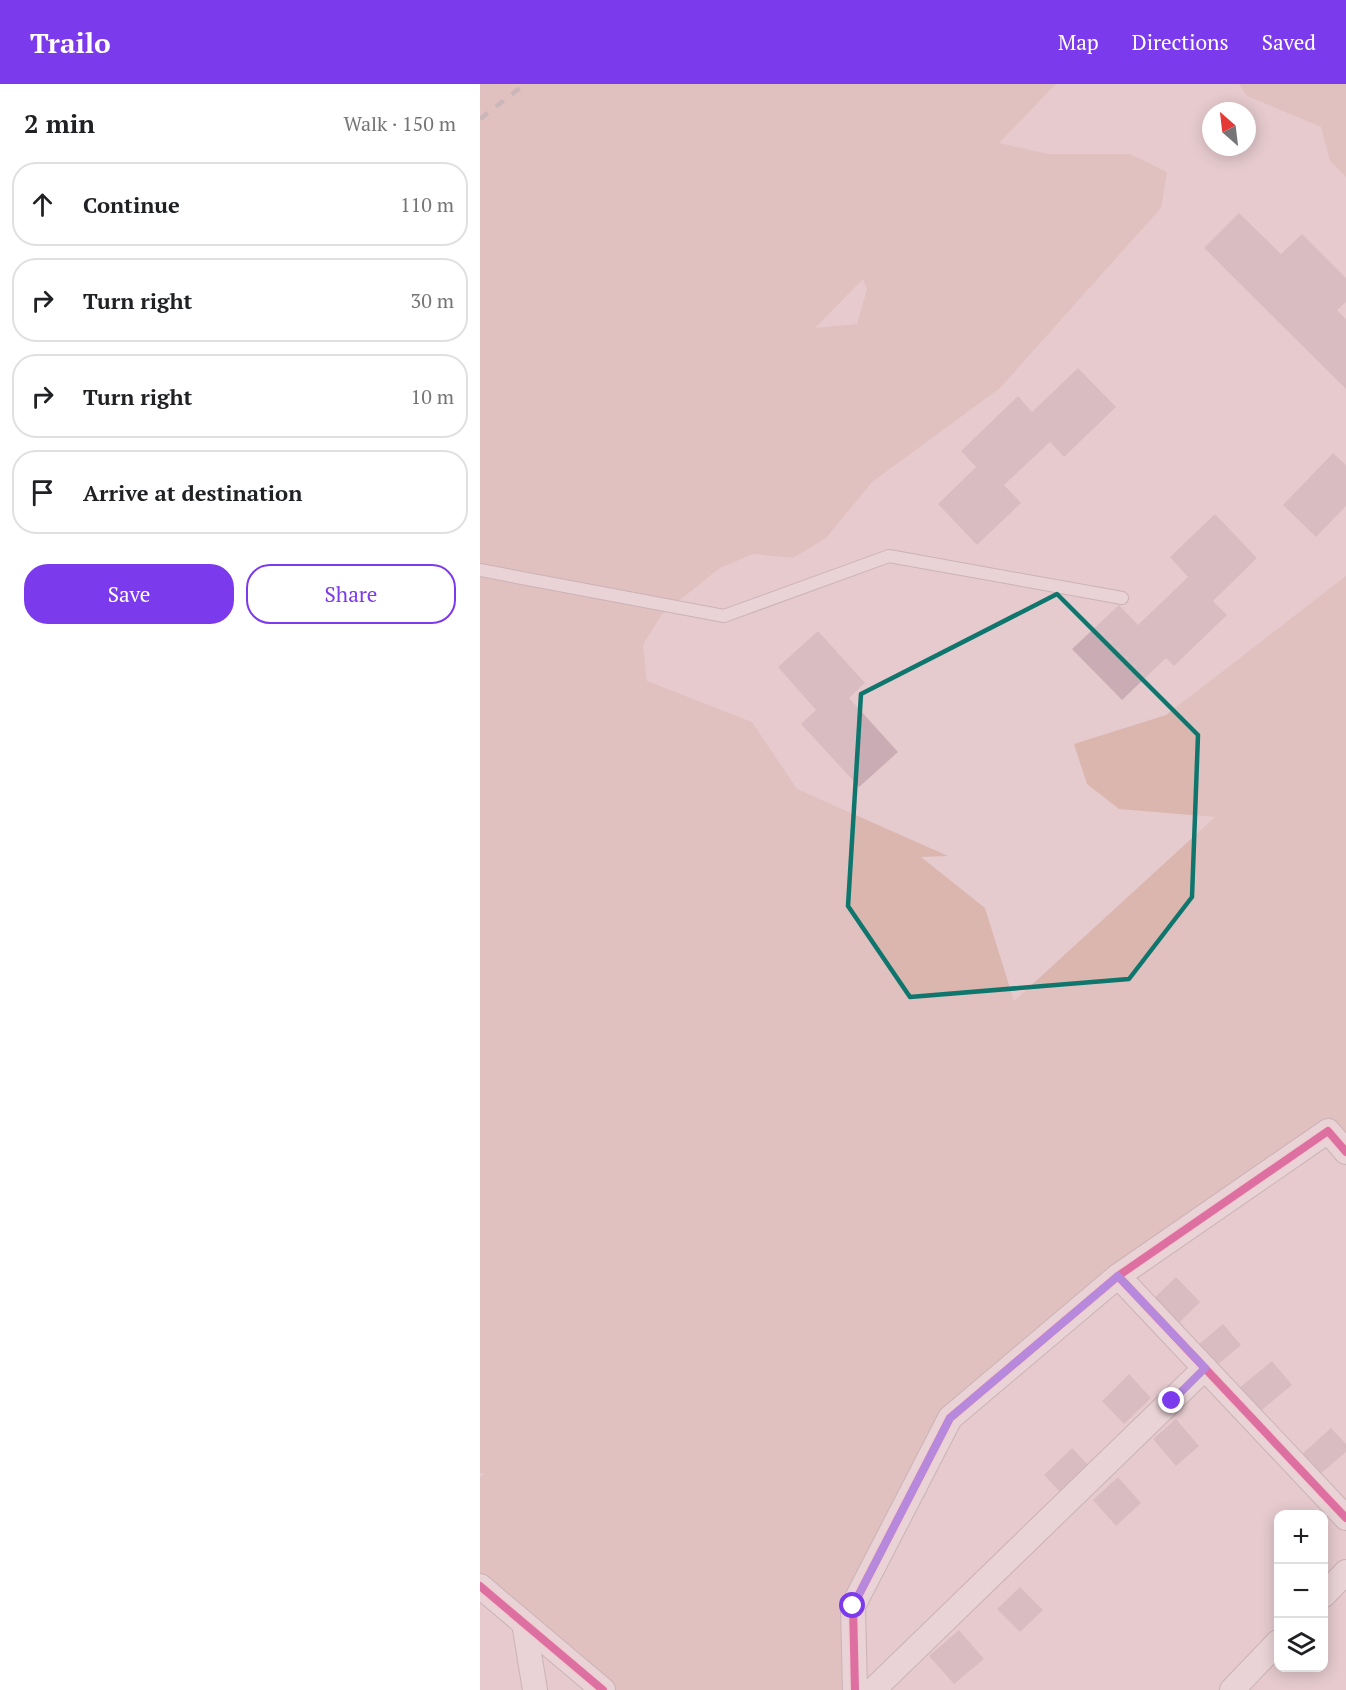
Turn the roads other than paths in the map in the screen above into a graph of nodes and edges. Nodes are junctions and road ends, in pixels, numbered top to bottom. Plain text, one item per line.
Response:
1 (480, 570) edge
2 (1122, 598) dead end
3 (1346, 1152) edge
4 (1118, 1276) junction
5 (1205, 1368) junction
6 (1346, 1518) edge
7 (1346, 1572) edge
8 (480, 1586) edge
9 (1328, 1590) edge
10 (524, 1623) junction
11 (1274, 1646) edge
12 (535, 1690) edge
13 (603, 1690) edge
14 (855, 1690) edge
15 (873, 1690) edge
16 (1232, 1690) edge

1 - 2 lane
3 - 4 street
4 - 5 street
4 - 14 street
5 - 6 street
5 - 15 street
7 - 9 street
8 - 10 street
10 - 12 street
10 - 13 street
11 - 16 street

